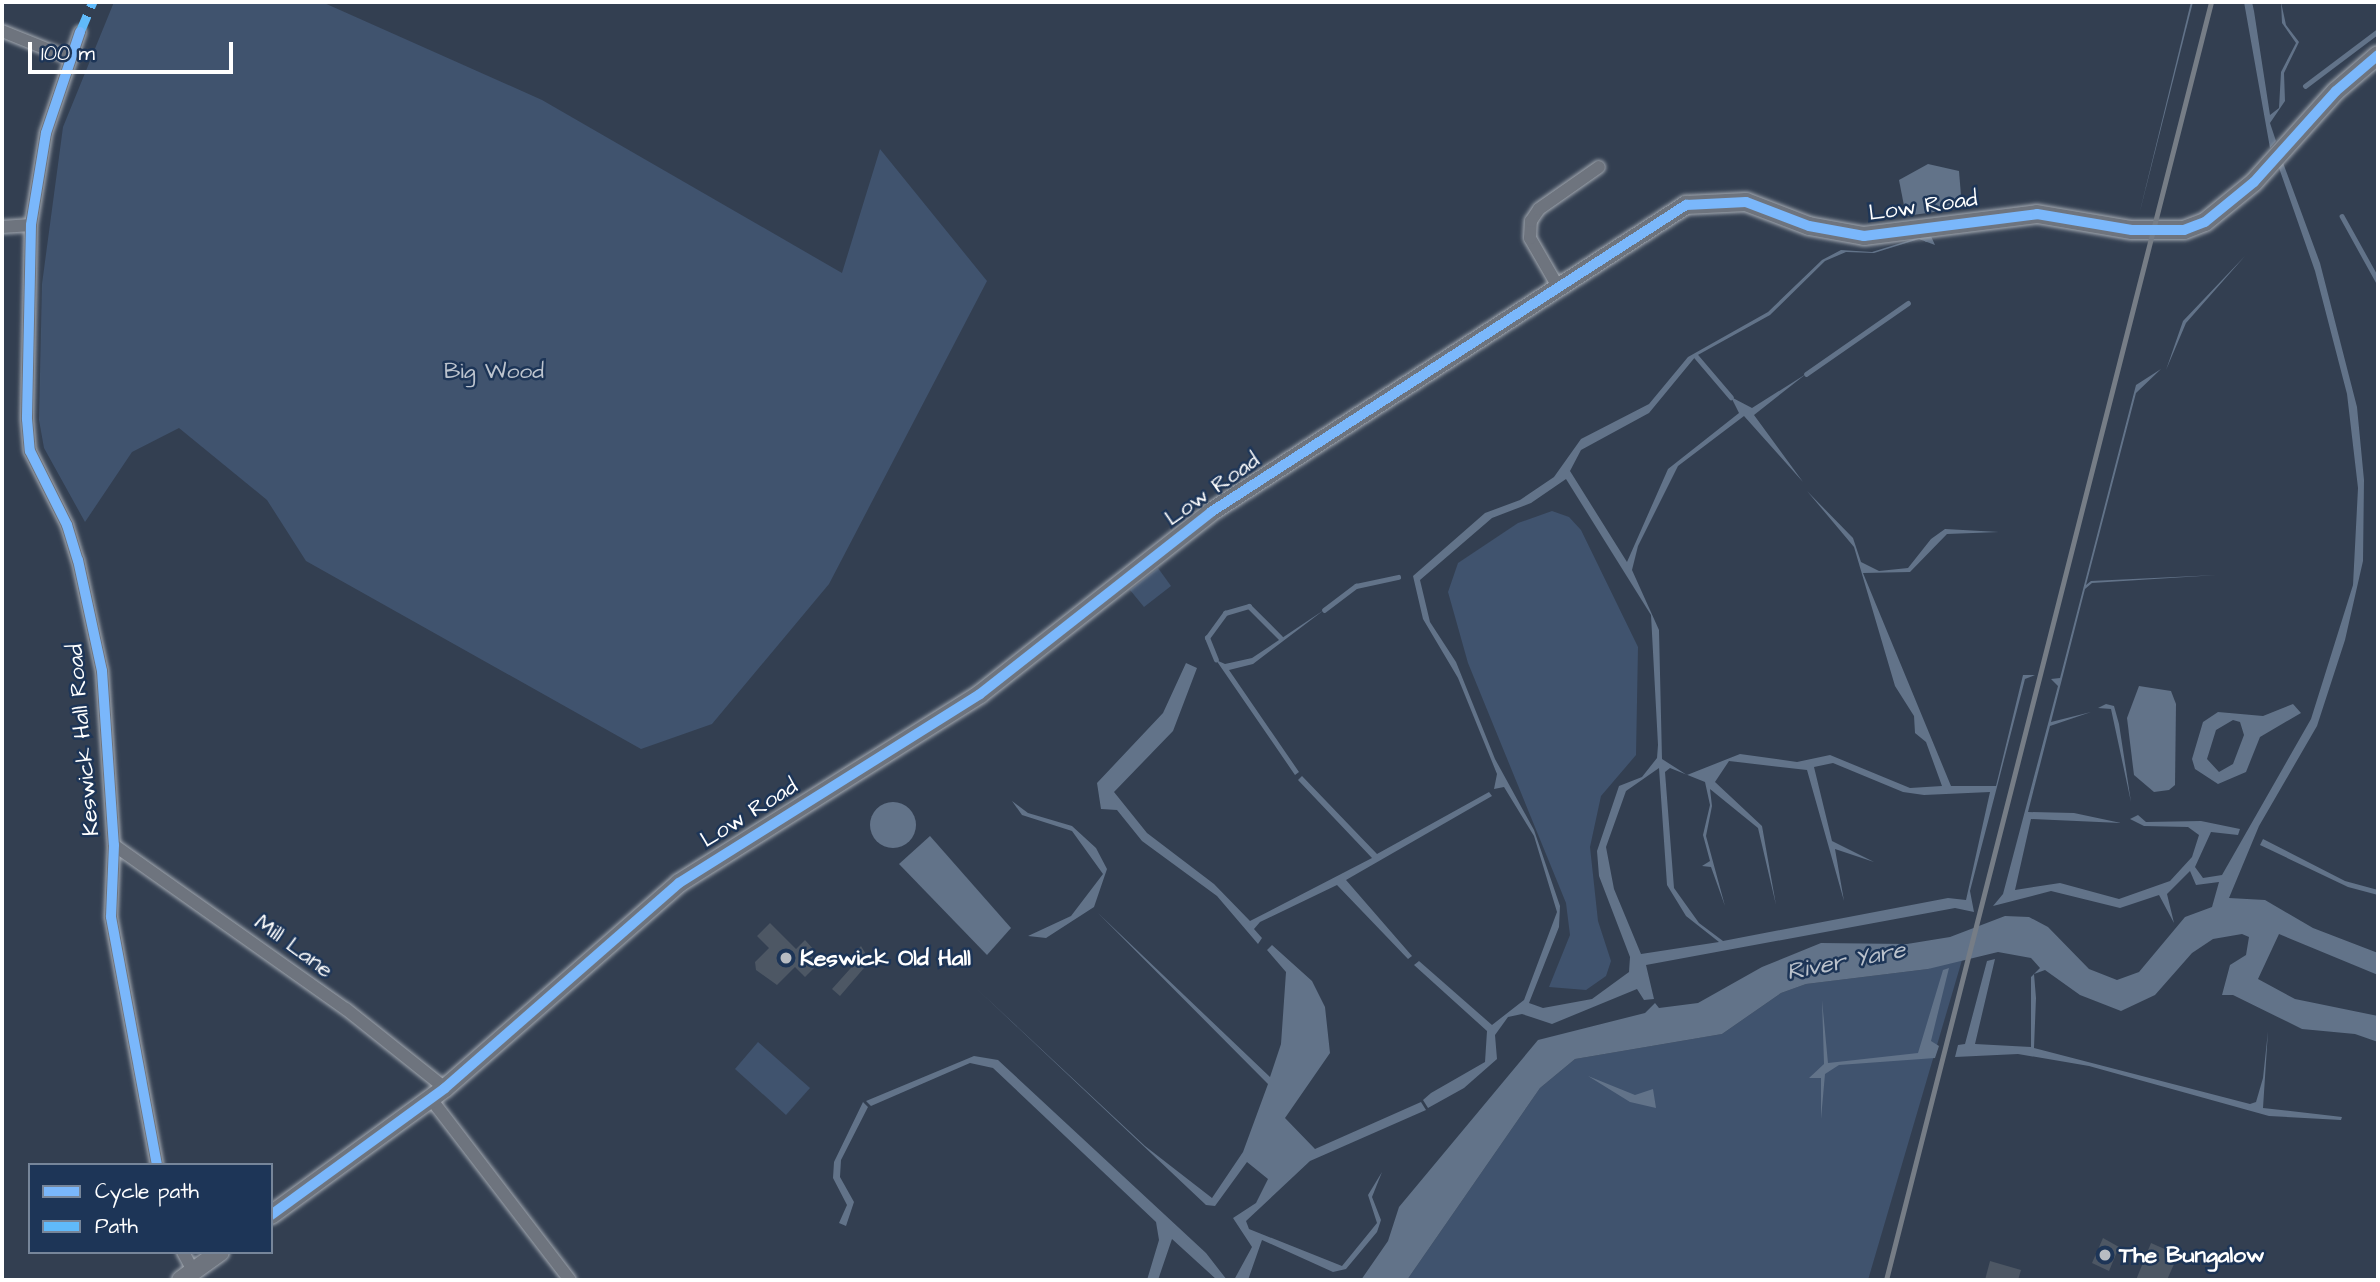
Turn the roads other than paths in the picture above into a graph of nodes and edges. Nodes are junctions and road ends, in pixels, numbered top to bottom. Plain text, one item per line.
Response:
1 (2, 31) edge
2 (80, 32) dead end
3 (2378, 55) edge
4 (69, 58) junction
5 (1599, 167) dead end
6 (31, 225) junction
7 (2, 227) edge
8 (1557, 285) junction
9 (114, 845) junction
10 (438, 1094) junction
11 (157, 1163) edge
12 (273, 1213) edge
13 (183, 1254) edge
14 (217, 1254) edge
15 (187, 1276) edge
16 (570, 1280) edge

1 - 4 street
2 - 4 street, Keswick Hall Road
3 - 8 street, Low Road
4 - 6 street, Keswick Hall Road
5 - 8 street
6 - 7 street
6 - 9 street, Keswick Hall Road
8 - 10 street, Low Road
9 - 10 street, Mill Lane
9 - 11 street, Keswick Hall Road
10 - 12 street, Low Road
10 - 16 street, Mill Lane
13 - 15 street
14 - 15 street

